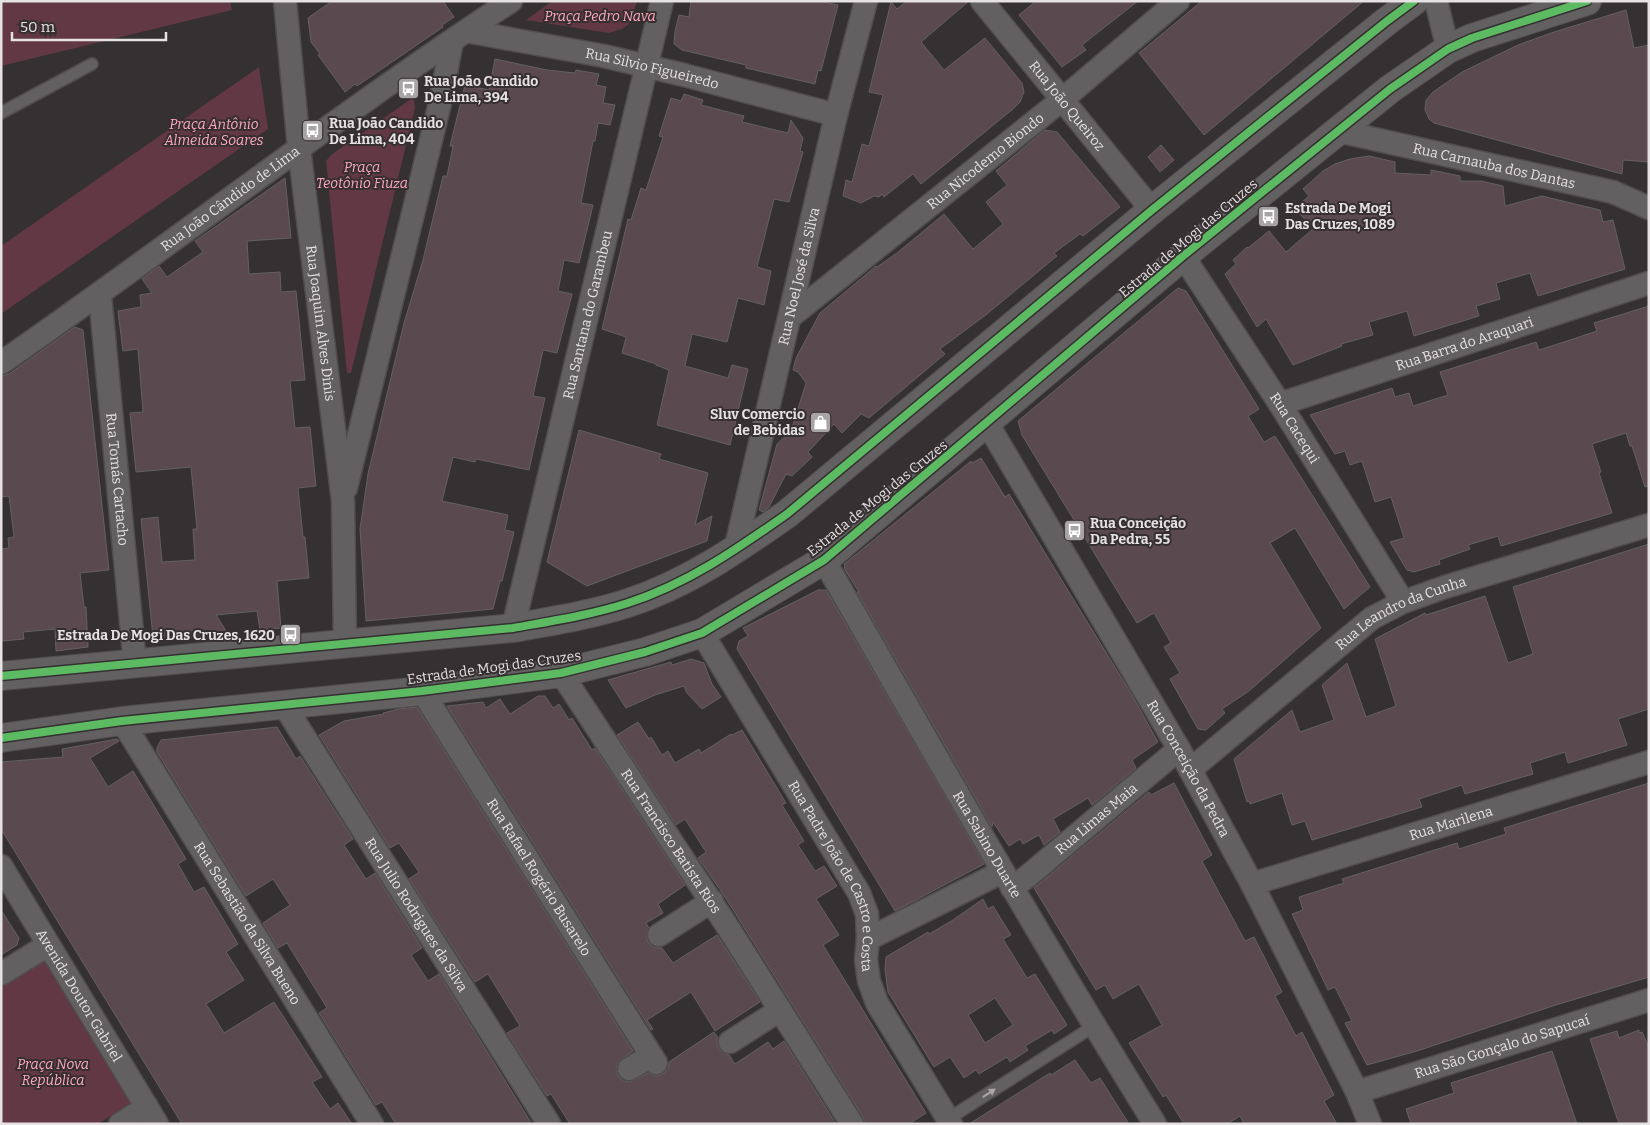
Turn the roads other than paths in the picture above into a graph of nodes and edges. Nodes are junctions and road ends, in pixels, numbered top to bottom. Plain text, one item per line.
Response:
1 (284, 1) edge
2 (511, 1) edge
3 (662, 1) edge
4 (866, 1) edge
5 (982, 1) edge
6 (1178, 1) edge
7 (1414, 1) edge
8 (1436, 1) edge
9 (1587, 1) edge
10 (459, 36) junction
11 (1448, 49) junction
12 (92, 64) dead end
13 (646, 66) junction
14 (1062, 99) junction
15 (1, 114) edge
16 (836, 115) junction
17 (1338, 131) junction
18 (299, 148) junction
19 (1649, 208) edge
20 (1152, 210) junction
21 (1183, 256) junction
22 (1649, 283) edge
23 (100, 295) junction
24 (790, 317) junction
25 (1, 363) edge
26 (331, 402) junction
27 (1280, 404) junction
28 (367, 407) junction
29 (987, 423) junction
30 (343, 501) junction
31 (1649, 524) edge
32 (735, 551) junction
33 (824, 560) junction
34 (1403, 602) junction
35 (513, 628) junction
36 (702, 633) junction
37 (345, 644) junction
38 (135, 664) junction
39 (561, 673) junction
40 (1, 676) edge
41 (422, 691) junction
42 (284, 705) junction
43 (122, 721) junction
44 (1, 738) edge
45 (1179, 749) junction
46 (1649, 762) edge
47 (1190, 770) junction
48 (1, 866) edge
49 (1007, 880) junction
50 (1252, 884) junction
51 (712, 901) junction
52 (659, 935) dead end
53 (868, 938) junction
54 (48, 945) junction
55 (1, 974) edge
56 (1649, 1000) edge
57 (780, 1010) junction
58 (1094, 1026) junction
59 (730, 1042) dead end
60 (629, 1069) dead end
61 (1357, 1092) junction
62 (152, 1115) edge
63 (949, 1121) edge
64 (120, 1124) edge
65 (372, 1124) edge
66 (549, 1124) edge
67 (852, 1124) edge
68 (1155, 1124) edge
69 (1370, 1124) edge

1 - 18 street, Rua Joaquim Alves Dinis
2 - 10 street, Rua João Cândido de Lima
3 - 13 street, Rua Santana do Garambeu
4 - 16 street, Rua Noel José da Silva
5 - 14 street, Rua João Queiroz
6 - 14 street, Rua Nicodemo Biondo
7 - 20 main road
8 - 11 street
9 - 11 main road, Estrada de Mogi das Cruzes
10 - 13 street, Rua Silvio Figueiredo
10 - 18 street, Rua João Cândido de Lima
10 - 28 street
11 - 17 main road, Estrada de Mogi das Cruzes
12 - 15 lane
13 - 16 street, Rua Silvio Figueiredo
13 - 35 street, Rua Santana do Garambeu
14 - 20 street, Rua João Queiroz
14 - 24 street, Rua Nicodemo Biondo
16 - 24 street, Rua Noel José da Silva
17 - 19 street, Rua Carnauba dos Dantas
17 - 21 main road, Estrada de Mogi das Cruzes
18 - 23 street, Rua João Cândido de Lima
18 - 26 street, Rua Joaquim Alves Dinis
20 - 32 main road
21 - 27 street, Rua Cacequi
21 - 29 main road, Estrada de Mogi das Cruzes
22 - 27 street, Rua Barra do Araquari
23 - 25 street, Rua João Cândido de Lima
23 - 38 street, Rua Tomás Cartacho
24 - 32 street, Rua Noel José da Silva
26 - 28 street
26 - 30 street, Rua Joaquim Alves Dinis
27 - 34 street, Rua Cacequi
28 - 30 street
29 - 33 main road, Estrada de Mogi das Cruzes
29 - 45 street, Rua Conceição da Pedra
30 - 37 street, Rua Joaquim Alves Dinis
31 - 34 street, Rua Leandro da Cunha
32 - 35 main road
33 - 36 main road, Estrada de Mogi das Cruzes
33 - 49 street, Rua Sabino Duarte
34 - 47 street, Rua Leandro da Cunha
35 - 37 main road
36 - 39 main road, Estrada de Mogi das Cruzes
36 - 53 street, Rua Padre João de Castro e Costa
37 - 38 main road
38 - 40 main road
39 - 41 main road, Estrada de Mogi das Cruzes
39 - 51 street, Rua Francisco Batista Rios
41 - 42 main road, Estrada de Mogi das Cruzes
41 - 60 street, Rua Rafael Rogério Busarelo
42 - 43 main road, Estrada de Mogi das Cruzes
42 - 66 street, Rua Julio Rodrigues da Silva
43 - 44 main road, Estrada de Mogi das Cruzes
43 - 65 street, Rua Sebastião da Silva Bueno
45 - 47 street, Rua Conceição da Pedra
45 - 49 street, Rua Limas Maia
46 - 50 street, Rua Marilena
47 - 50 street, Rua Conceição da Pedra
48 - 54 street, Avenida Doutor Gabriel
49 - 53 street, Rua Limas Maia
49 - 58 street, Rua Sabino Duarte
50 - 61 street, Rua Conceição da Pedra
51 - 52 street
51 - 57 street, Rua Francisco Batista Rios
53 - 63 street, Rua Padre João de Castro e Costa
54 - 55 street
54 - 62 street, Avenida Doutor Gabriel
56 - 61 street, Rua São Gonçalo do Sapucaí
57 - 59 street
57 - 67 street, Rua Francisco Batista Rios
63 -> 58 lane
58 - 68 street, Rua Sabino Duarte
61 - 69 street, Rua Conceição da Pedra
62 - 64 street

